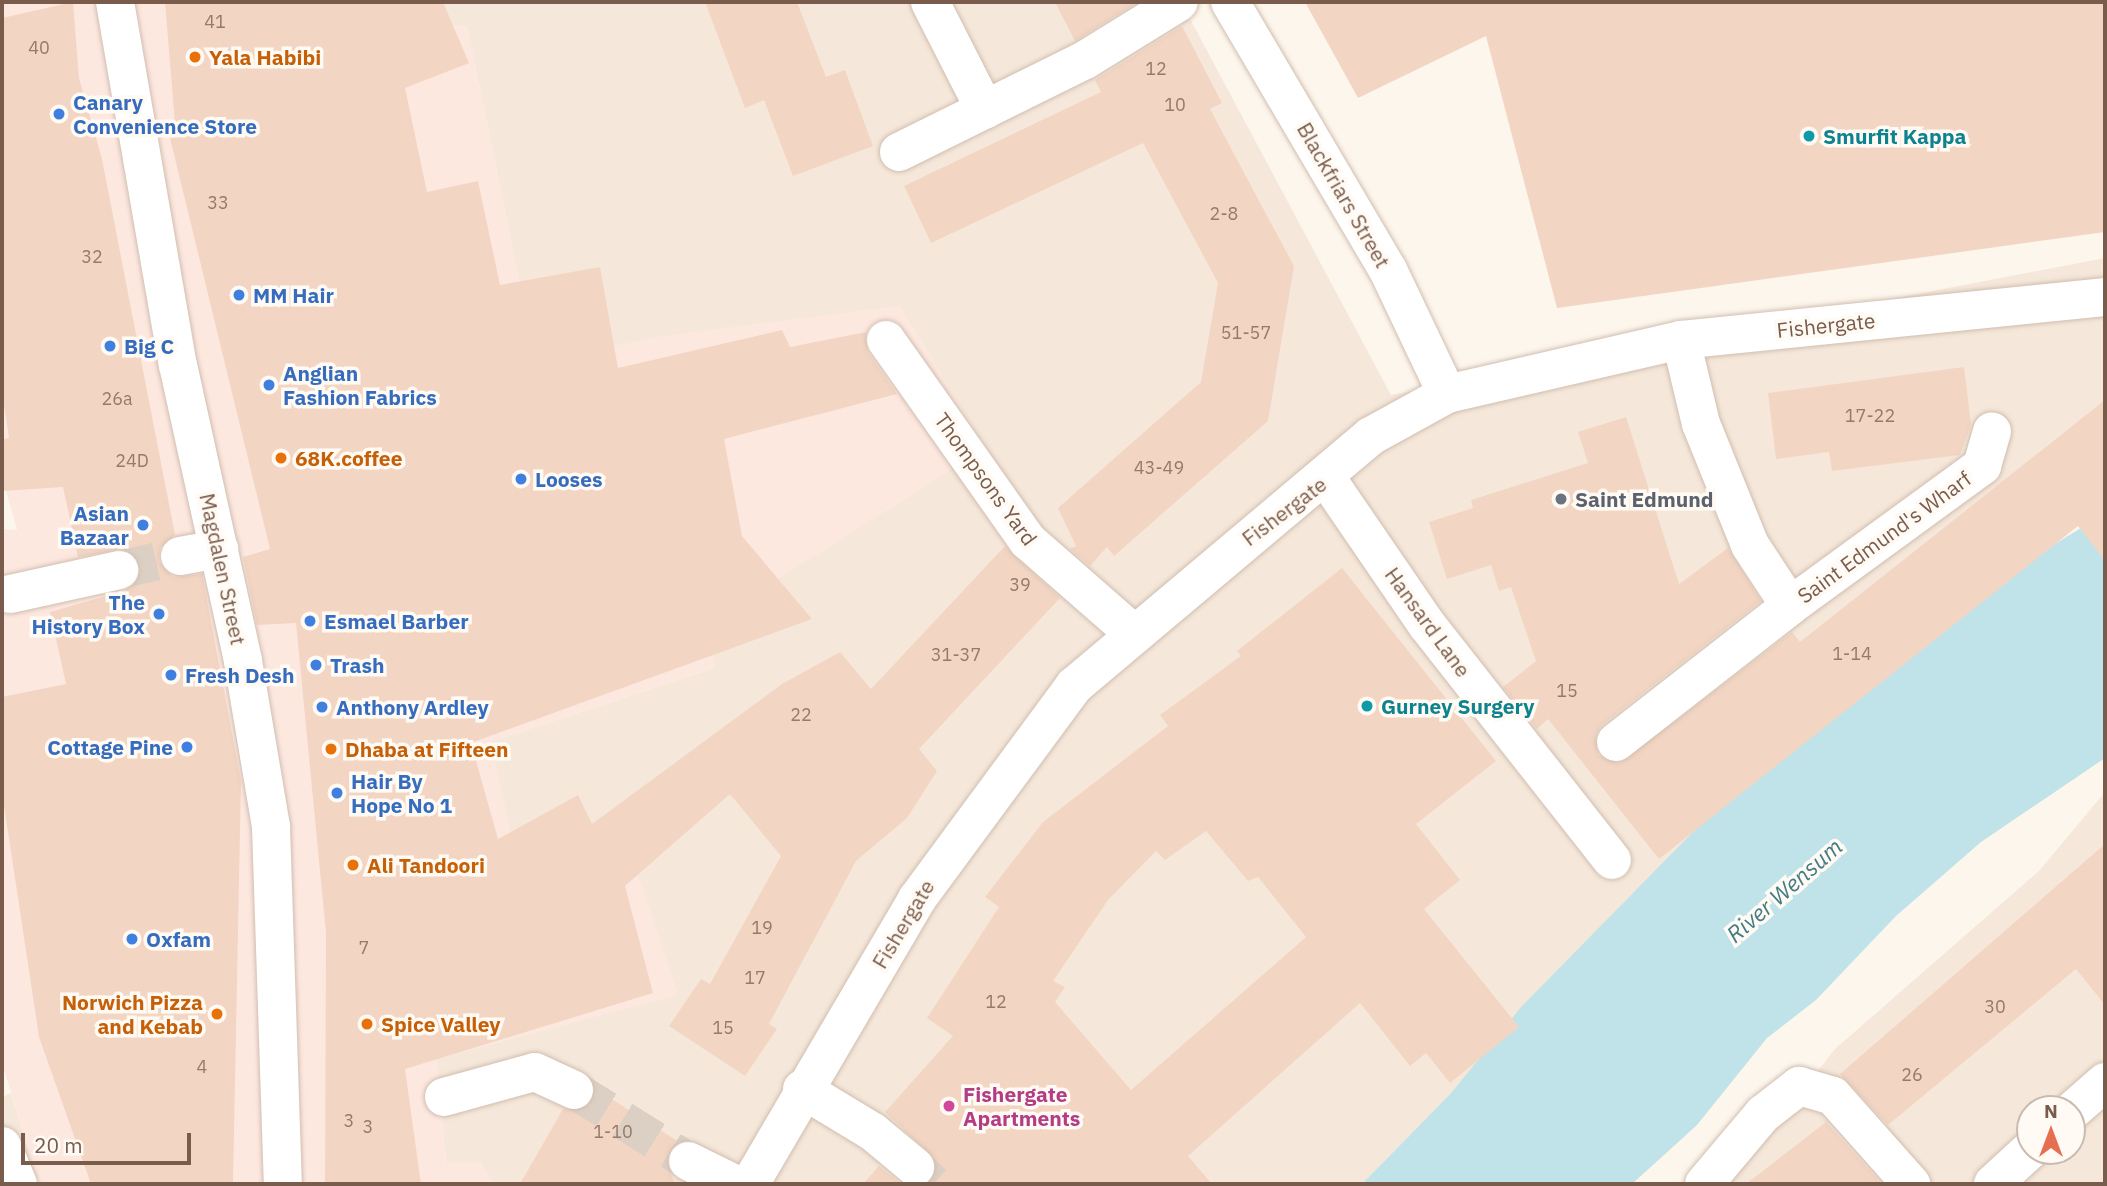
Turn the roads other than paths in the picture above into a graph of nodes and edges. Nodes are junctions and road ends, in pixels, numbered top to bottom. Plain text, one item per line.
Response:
1 (115, 2) edge
2 (930, 2) edge
3 (1179, 2) edge
4 (1230, 2) edge
5 (985, 110) junction
6 (899, 152) dead end
7 (2105, 297) edge
8 (886, 340) dead end
9 (1681, 340) junction
10 (1447, 394) junction
11 (1992, 431) dead end
12 (1326, 479) junction
13 (219, 549) junction
14 (180, 556) tunnel mouth
15 (120, 570) tunnel mouth
16 (10, 594) dead end
17 (1790, 606) junction
18 (1133, 633) junction
19 (1616, 742) dead end
20 (1612, 859) dead end
21 (2105, 1082) edge
22 (802, 1088) junction
23 (574, 1090) tunnel mouth
24 (444, 1097) dead end
25 (2086, 1099) edge
26 (2, 1146) edge
27 (688, 1161) tunnel mouth
28 (2016, 1163) edge
29 (915, 1167) tunnel mouth
30 (18, 1184) edge
31 (283, 1184) edge
32 (735, 1184) edge
33 (750, 1184) edge
34 (1704, 1184) edge
35 (1911, 1184) edge
36 (1993, 1184) edge

1 - 13 street, Magdalen Street
2 - 5 street
3 - 5 street
4 - 10 street, Blackfriars Street
5 - 6 street
7 - 9 street, Fishergate
8 - 18 street, Thompsons Yard
9 - 10 street, Fishergate
9 - 17 street, Saint Edmund's Wharf
10 - 12 street, Fishergate
11 - 17 street, Saint Edmund's Wharf
12 - 18 street, Fishergate
12 - 20 street, Hansard Lane
13 - 14 street
13 - 31 street, Magdalen Street
15 - 16 street
17 - 19 street, Saint Edmund's Wharf
18 - 22 street, Fishergate
21 - 25 street
22 - 29 street
22 - 33 street, Fishergate
23 - 24 street
26 - 30 street
27 - 32 street
28 - 36 street
34 - 35 street

